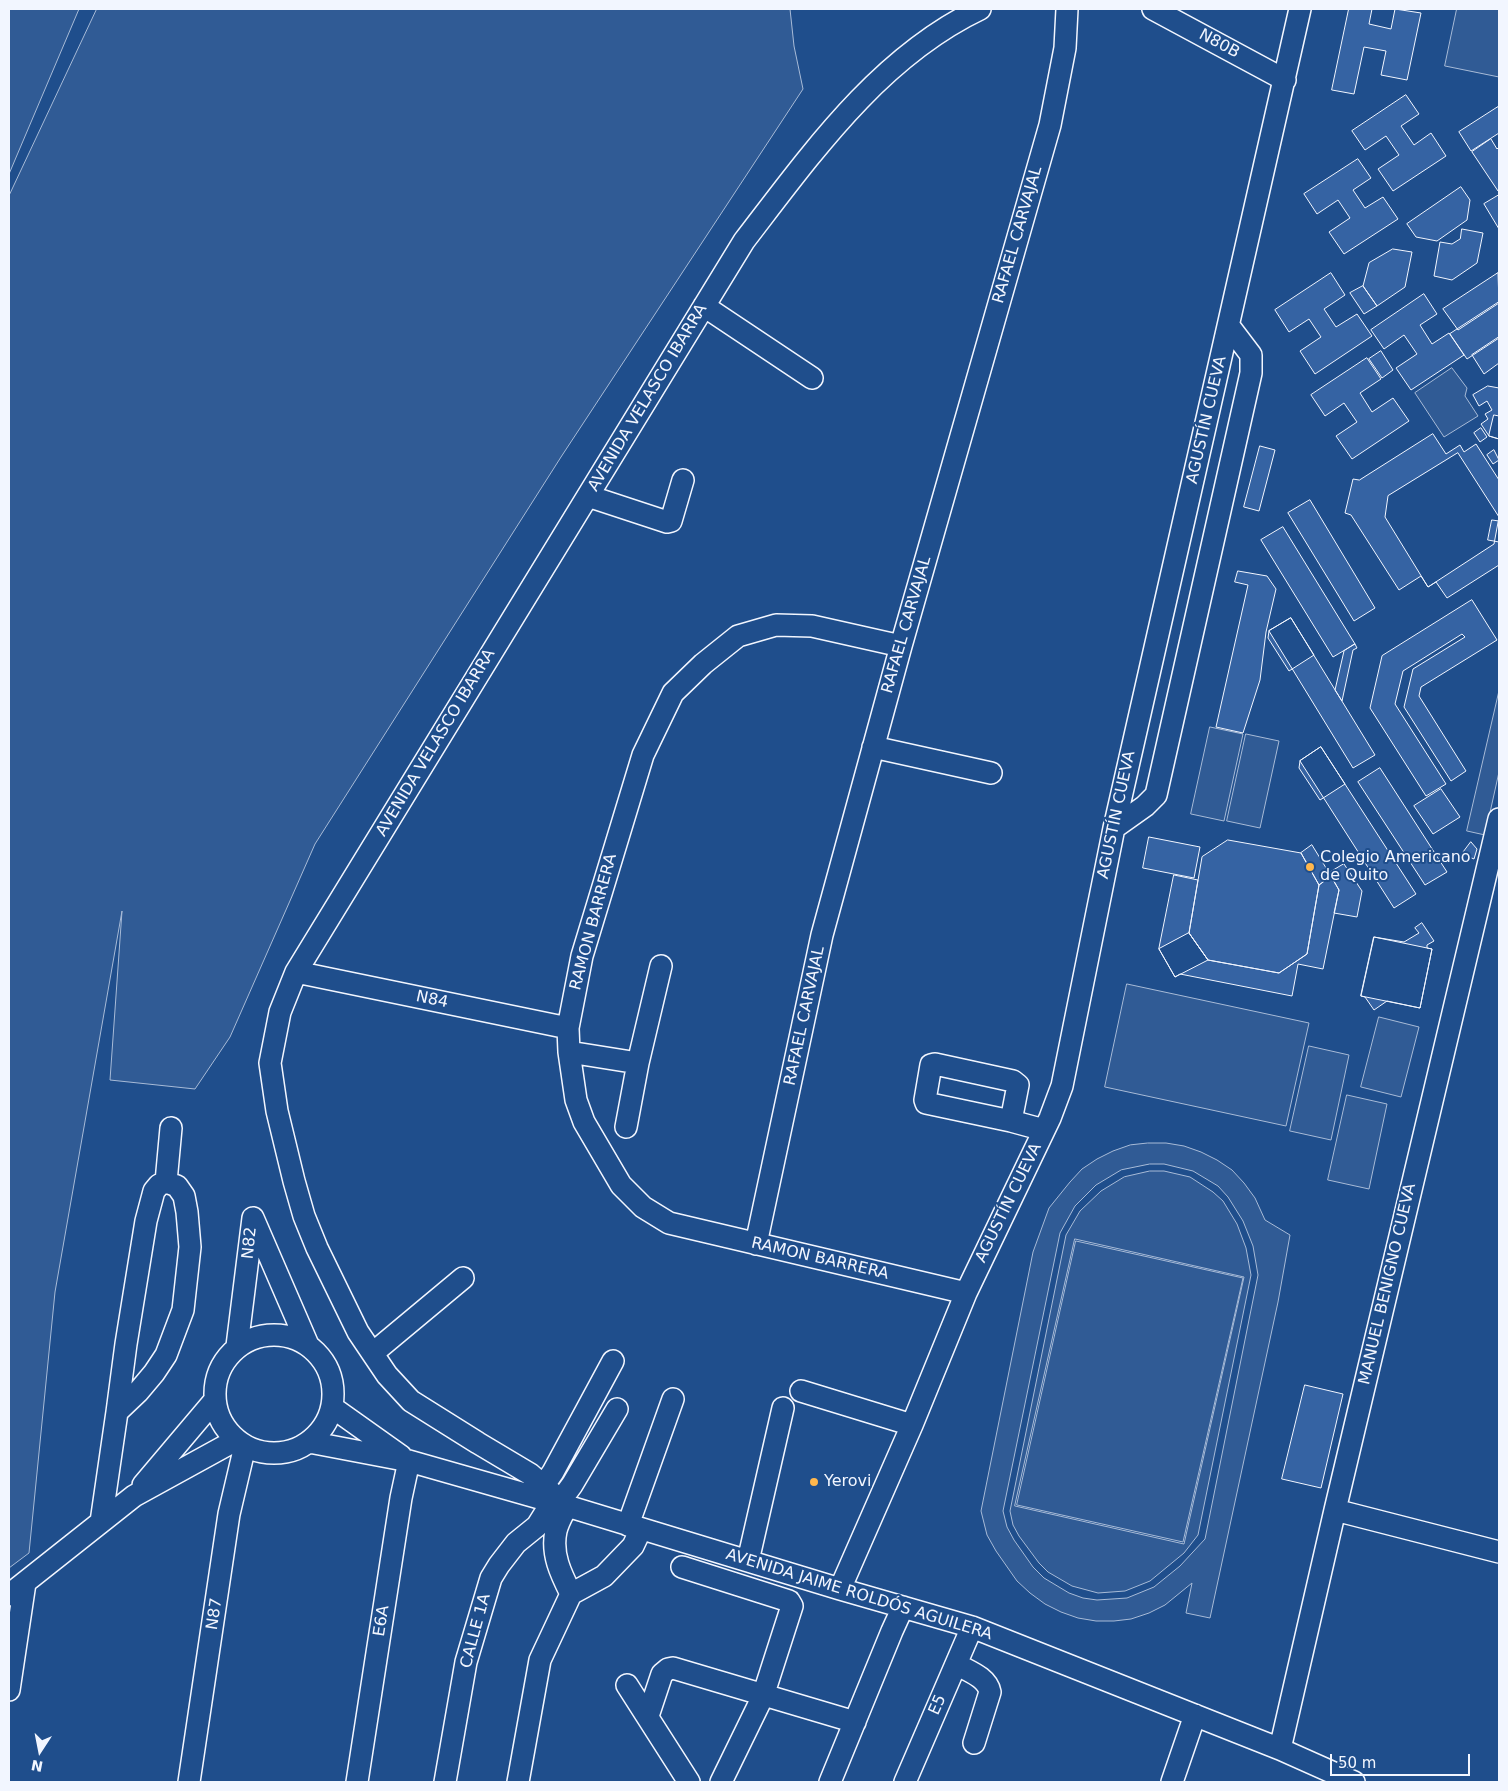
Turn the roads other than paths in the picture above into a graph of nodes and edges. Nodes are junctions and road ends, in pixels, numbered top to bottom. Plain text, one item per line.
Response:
1 (980, 9) edge
2 (1067, 9) edge
3 (1153, 9) edge
4 (1300, 9) edge
5 (1285, 80) junction
6 (704, 306) junction
7 (1229, 326) junction
8 (812, 378) dead end
9 (683, 480) dead end
10 (588, 496) junction
11 (901, 646) junction
12 (873, 746) junction
13 (991, 773) dead end
14 (1499, 819) edge
15 (1114, 828) junction
16 (661, 966) dead end
17 (296, 972) junction
18 (568, 1028) junction
19 (569, 1052) junction
20 (638, 1063) junction
21 (1011, 1121) dead end
22 (626, 1127) dead end
23 (171, 1128) dead end
24 (1044, 1130) junction
25 (166, 1182) junction
26 (756, 1244) junction
27 (462, 1278) dead end
28 (966, 1293) junction
29 (308, 1345) junction
30 (237, 1346) junction
31 (373, 1354) junction
32 (613, 1361) dead end
33 (800, 1391) dead end
34 (673, 1399) dead end
35 (214, 1401) junction
36 (332, 1408) junction
37 (617, 1408) dead end
38 (783, 1408) dead end
39 (117, 1412) junction
40 (912, 1425) junction
41 (309, 1442) junction
42 (240, 1443) junction
43 (408, 1461) junction
44 (134, 1496) junction
45 (556, 1498) junction
46 (1334, 1510) junction
47 (101, 1522) junction
48 (634, 1527) junction
49 (1499, 1552) edge
50 (748, 1561) junction
51 (682, 1567) dead end
52 (17, 1589) edge
53 (840, 1589) junction
54 (571, 1594) junction
55 (903, 1607) junction
56 (972, 1627) junction
57 (956, 1664) junction
58 (627, 1685) dead end
59 (9, 1690) edge
60 (763, 1696) junction
61 (648, 1716) junction
62 (1195, 1716) junction
63 (855, 1722) junction
64 (974, 1743) dead end
65 (1280, 1749) junction
66 (190, 1782) edge
67 (357, 1782) edge
68 (444, 1782) edge
69 (518, 1782) edge
70 (689, 1782) edge
71 (722, 1782) edge
72 (830, 1782) edge
73 (905, 1782) edge
74 (1172, 1782) edge
75 (1354, 1782) edge

1 - 6 street, AVENIDA VELASCO IBARRA
2 - 11 street, RAFAEL CARVAJAL
3 - 5 street, N80B
4 - 5 street, AGUSTÍN CUEVA
5 - 7 street, AGUSTÍN CUEVA
6 - 8 street
6 - 10 street, AVENIDA VELASCO IBARRA
7 - 15 street, AGUSTÍN CUEVA
7 - 15 street
9 - 10 street
10 - 17 street, AVENIDA VELASCO IBARRA
11 - 12 street, RAFAEL CARVAJAL
11 - 18 street, RAMON BARRERA
12 - 13 street
12 - 26 street, RAFAEL CARVAJAL
14 - 46 street, MANUEL BENIGNO CUEVA
15 - 24 street, AGUSTÍN CUEVA
16 - 20 street
17 - 18 street, N84
17 - 31 street, AVENIDA VELASCO IBARRA
18 - 19 street, RAMON BARRERA
19 - 20 street
19 - 26 street, RAMON BARRERA
20 - 22 street
21 - 24 street
23 - 25 street
24 - 28 street, AGUSTÍN CUEVA
25 - 39 street
25 - 39 street
26 - 28 street, RAMON BARRERA
27 - 31 street
28 - 40 street, AGUSTÍN CUEVA
29 - 30 street
29 - 30 street, N82
29 - 36 street
30 - 35 street
31 - 45 street, AVENIDA VELASCO IBARRA
32 - 45 street
33 - 40 street
34 - 48 street
35 - 42 street
35 - 44 street
36 - 41 street
36 - 43 street, AVENIDA JAIME ROLDÓS AGUILERA
37 - 45 street
38 - 50 street
39 - 47 street
40 - 53 street, AGUSTÍN CUEVA
41 - 42 street
41 - 43 street, AVENIDA JAIME ROLDÓS AGUILERA
42 - 44 street
42 - 66 street, N87
43 - 45 street, AVENIDA JAIME ROLDÓS AGUILERA
43 - 67 street, E6A
44 - 47 street
45 - 48 street, AVENIDA JAIME ROLDÓS AGUILERA
45 - 54 street
45 - 68 street, CALLE 1A
46 - 49 street
46 - 65 street, MANUEL BENIGNO CUEVA
47 - 52 street
48 - 50 street, AVENIDA JAIME ROLDÓS AGUILERA
48 - 54 street
50 - 53 street, AVENIDA JAIME ROLDÓS AGUILERA
51 - 60 street
52 - 59 street
53 - 55 street, AVENIDA JAIME ROLDÓS AGUILERA
54 - 69 street
55 - 56 street, AVENIDA JAIME ROLDÓS AGUILERA
55 - 63 street
56 - 57 street, E5
56 - 62 street, AVENIDA JAIME ROLDÓS AGUILERA
57 - 64 street
57 - 73 street, E5
58 - 61 street
60 - 61 street
60 - 63 street
60 - 71 street
61 - 70 street
62 - 65 street, AVENIDA JAIME ROLDÓS AGUILERA
62 - 74 street
63 - 72 street
65 - 75 street, AVENIDA JAIME ROLDÓS AGUILERA

